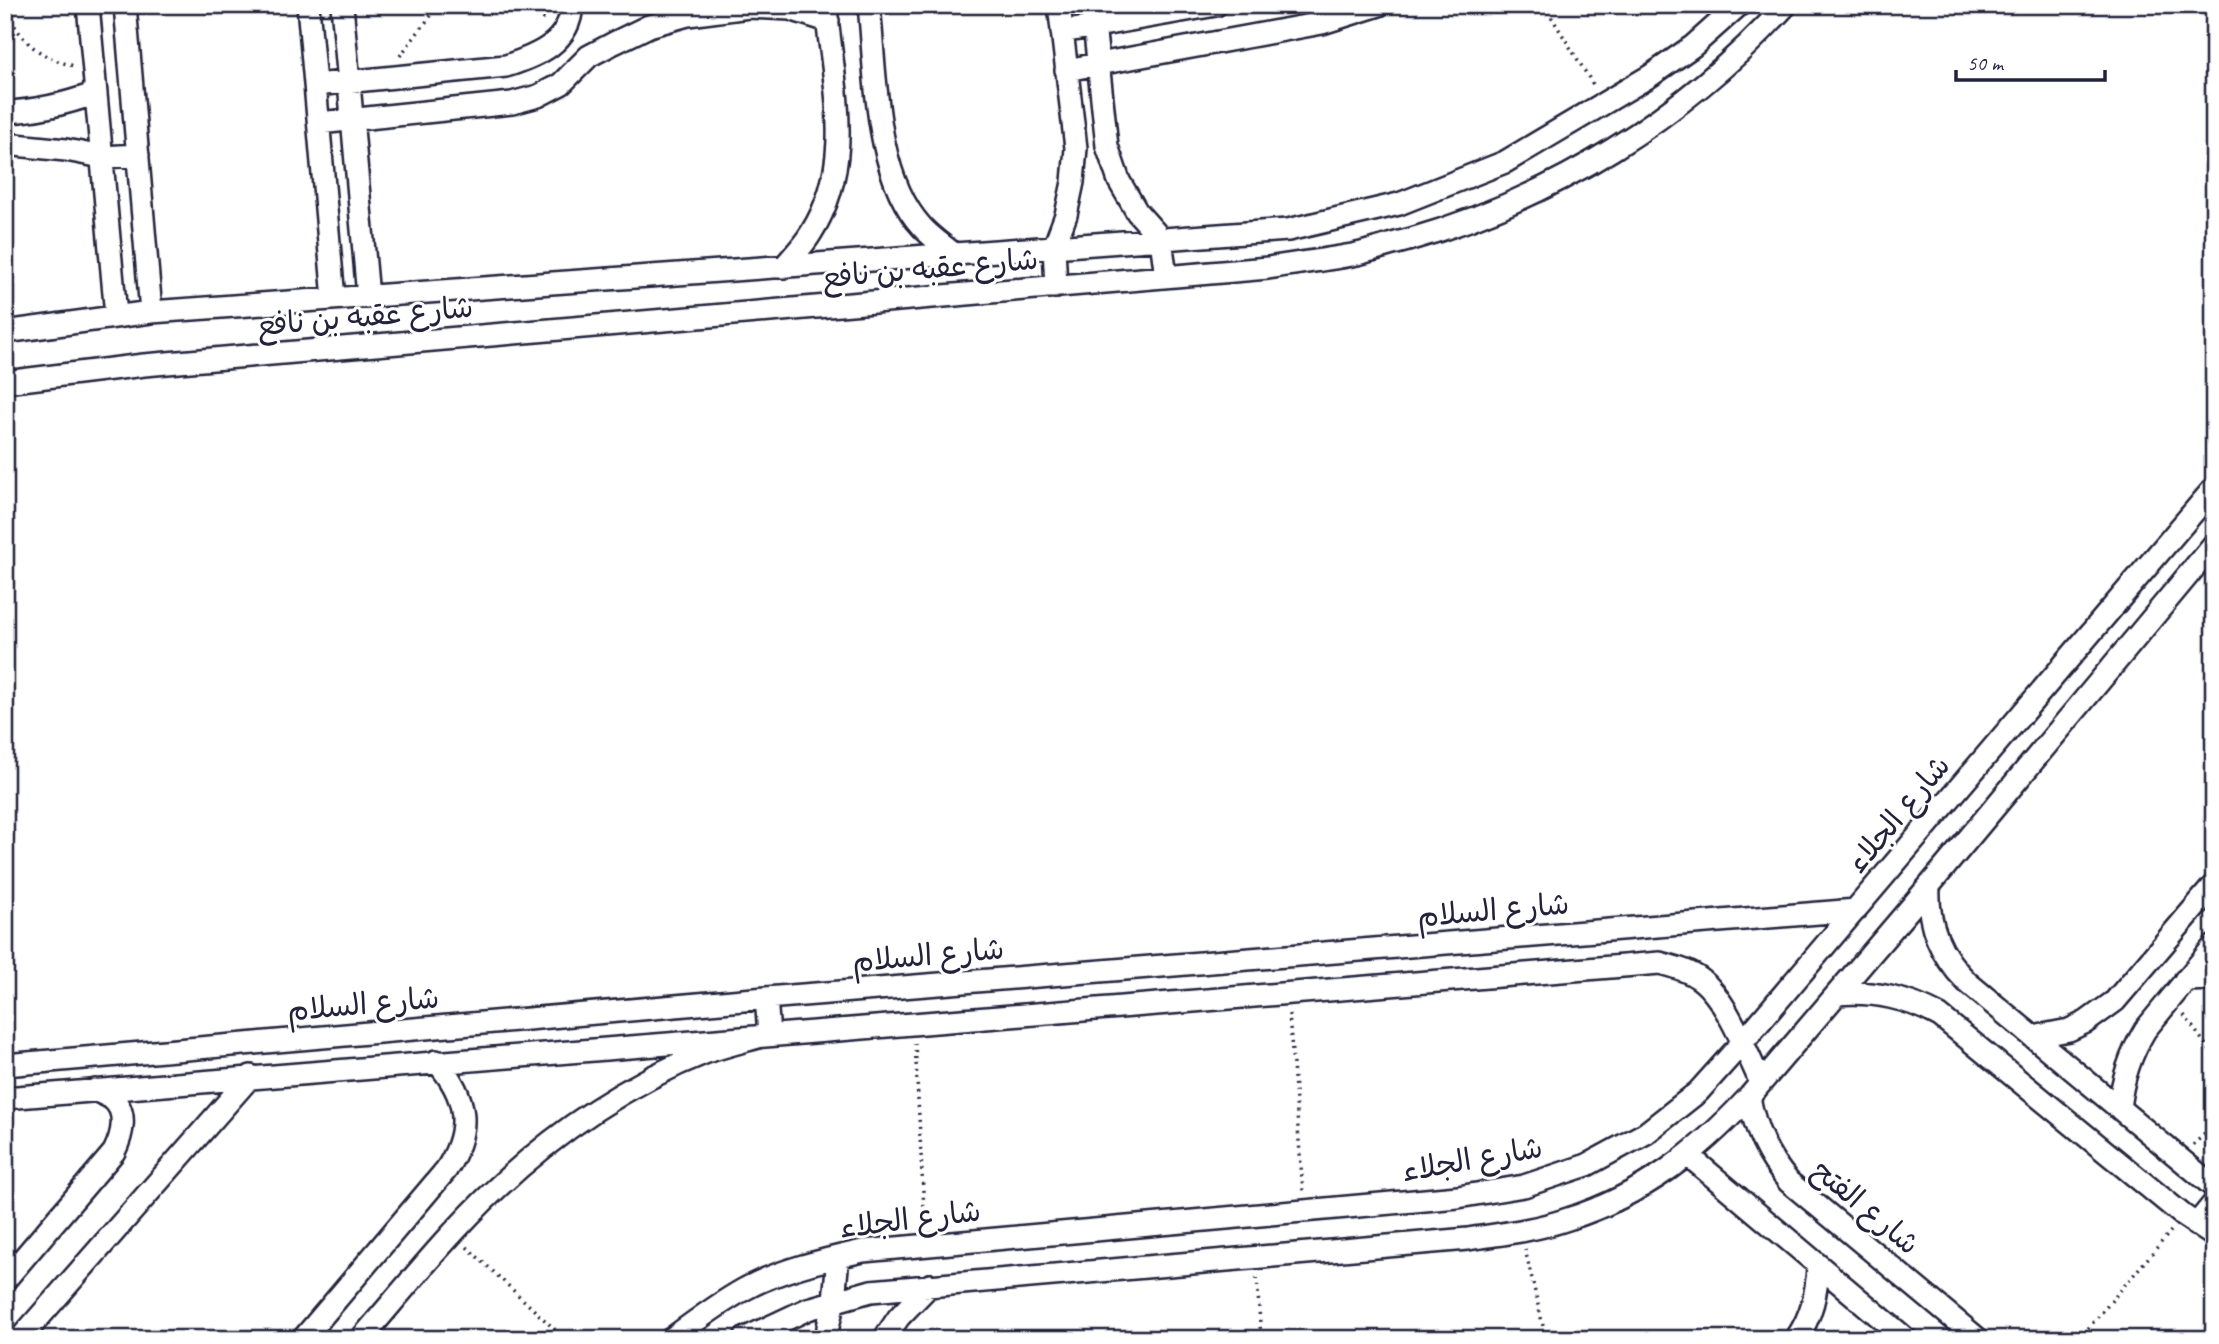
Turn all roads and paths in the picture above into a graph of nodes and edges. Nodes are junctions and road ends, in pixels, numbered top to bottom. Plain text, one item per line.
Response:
1 (88, 5) edge
2 (125, 5) edge
3 (308, 5) edge
4 (342, 5) edge
5 (439, 5) edge
6 (518, 5) edge
7 (572, 5) edge
8 (869, 5) edge
9 (1059, 5) edge
10 (1092, 5) edge
11 (1216, 5) edge
12 (1379, 5) edge
13 (1544, 5) edge
14 (1739, 5) edge
15 (1786, 5) edge
16 (6, 6) edge
17 (827, 13) edge
18 (1094, 28) junction
19 (565, 30) junction
20 (1062, 33) junction
21 (589, 57) junction
22 (1097, 64) junction
23 (94, 66) junction
24 (1066, 70) junction
25 (382, 78) junction
26 (349, 82) junction
27 (315, 85) junction
28 (96, 93) junction
29 (1604, 103) junction
30 (5, 112) edge
31 (352, 120) junction
32 (319, 123) junction
33 (5, 144) edge
34 (138, 155) junction
35 (102, 157) junction
36 (1161, 239) junction
37 (1054, 247) junction
38 (955, 254) junction
39 (784, 267) junction
40 (1166, 277) junction
41 (1056, 287) junction
42 (368, 297) junction
43 (334, 299) junction
44 (151, 312) junction
45 (116, 316) junction
46 (5, 332) edge
47 (5, 382) edge
48 (2214, 488) edge
49 (2214, 544) edge
50 (2214, 885) edge
51 (1929, 887) junction
52 (1856, 911) junction
53 (2214, 946) edge
54 (2214, 979) edge
55 (2178, 988) junction
56 (1287, 992) junction
57 (1837, 994) junction
58 (766, 998) junction
59 (914, 1023) junction
60 (769, 1034) junction
61 (2033, 1037) junction
62 (1742, 1043) junction
63 (2214, 1056) edge
64 (436, 1061) junction
65 (5, 1065) edge
66 (251, 1076) junction
67 (95, 1090) junction
68 (1755, 1090) junction
69 (5, 1098) edge
70 (2119, 1108) junction
71 (2214, 1125) edge
72 (1689, 1156) junction
73 (2180, 1159) junction
74 (2214, 1187) edge
75 (2214, 1203) edge
76 (1305, 1210) junction
77 (2198, 1226) edge
78 (1521, 1232) junction
79 (453, 1234) junction
80 (926, 1244) junction
81 (838, 1257) junction
82 (1256, 1257) junction
83 (1818, 1265) junction
84 (5, 1280) edge
85 (930, 1285) junction
86 (834, 1300) junction
87 (20, 1339) edge
88 (303, 1339) edge
89 (361, 1339) edge
90 (565, 1339) edge
91 (671, 1339) edge
92 (744, 1339) edge
93 (828, 1339) edge
94 (884, 1339) edge
95 (1261, 1339) edge
96 (1546, 1339) edge
97 (1796, 1339) edge
98 (1906, 1339) edge
99 (1978, 1339) edge
100 (2078, 1339) edge

1 - 23 street
2 - 34 street
3 - 27 street
4 - 26 street
5 - 25 path
6 - 19 path
7 - 19 street
8 - 38 street
9 - 20 street
10 - 18 street
11 - 18 street
12 - 22 street
13 - 29 path
14 - 29 street, شارع عقبه بن نافع
15 - 40 street, شارع عقبه بن نافع
16 - 23 path
17 - 21 street
17 - 39 street
18 - 20 street
18 - 22 street
19 - 21 street
19 - 25 street
20 - 24 street
21 - 31 street
22 - 24 street
22 - 36 street
23 - 28 street
24 - 37 street
25 - 26 street
26 - 27 street
26 - 31 street
27 - 32 street
28 - 30 street
28 - 35 street
29 - 36 street, شارع عقبه بن نافع
31 - 32 street
31 - 42 street
32 - 43 street
33 - 35 street
34 - 35 street
34 - 44 street
35 - 45 street
36 - 37 street, شارع عقبه بن نافع
36 - 40 street
37 - 38 street, شارع عقبه بن نافع
37 - 41 street
38 - 39 street, شارع عقبه بن نافع
39 - 42 street, شارع عقبه بن نافع
40 - 41 street, شارع عقبه بن نافع
41 - 47 street, شارع عقبه بن نافع
42 - 43 street, شارع عقبه بن نافع
43 - 44 street, شارع عقبه بن نافع
44 - 45 street, شارع عقبه بن نافع
45 - 46 street, شارع عقبه بن نافع
48 - 52 street, شارع الجلاء
49 - 51 street
50 - 61 street
51 - 57 street
51 - 61 street
52 - 58 street, شارع السلام
52 - 62 street, شارع الجلاء
53 - 55 street
54 - 55 street
55 - 63 path
55 - 70 street
56 - 59 street, شارع السلام
56 - 62 street, شارع السلام
56 - 76 path
57 - 68 street
57 - 77 street
58 - 60 street
58 - 65 street, شارع السلام
59 - 60 street, شارع السلام
59 - 80 path
60 - 64 street, شارع السلام
60 - 79 street
61 - 70 street
62 - 68 street, شارع الفتح
62 - 76 street, شارع الجلاء
64 - 66 street, شارع السلام
64 - 88 street
66 - 67 street, شارع السلام
66 - 87 street
67 - 69 street, شارع السلام
67 - 84 street
68 - 72 street
68 - 99 street, شارع الفتح
70 - 73 street
71 - 73 path
72 - 78 street
72 - 83 street
73 - 74 street
75 - 77 street
76 - 80 street, شارع الجلاء
77 - 100 path
78 - 82 street
78 - 96 path
79 - 89 street
79 - 90 path
80 - 81 street, شارع الجلاء
81 - 86 street
81 - 91 street, شارع الجلاء
82 - 85 street
82 - 95 path
83 - 97 street
83 - 98 street
85 - 86 street
85 - 94 street
86 - 92 street
86 - 93 street

